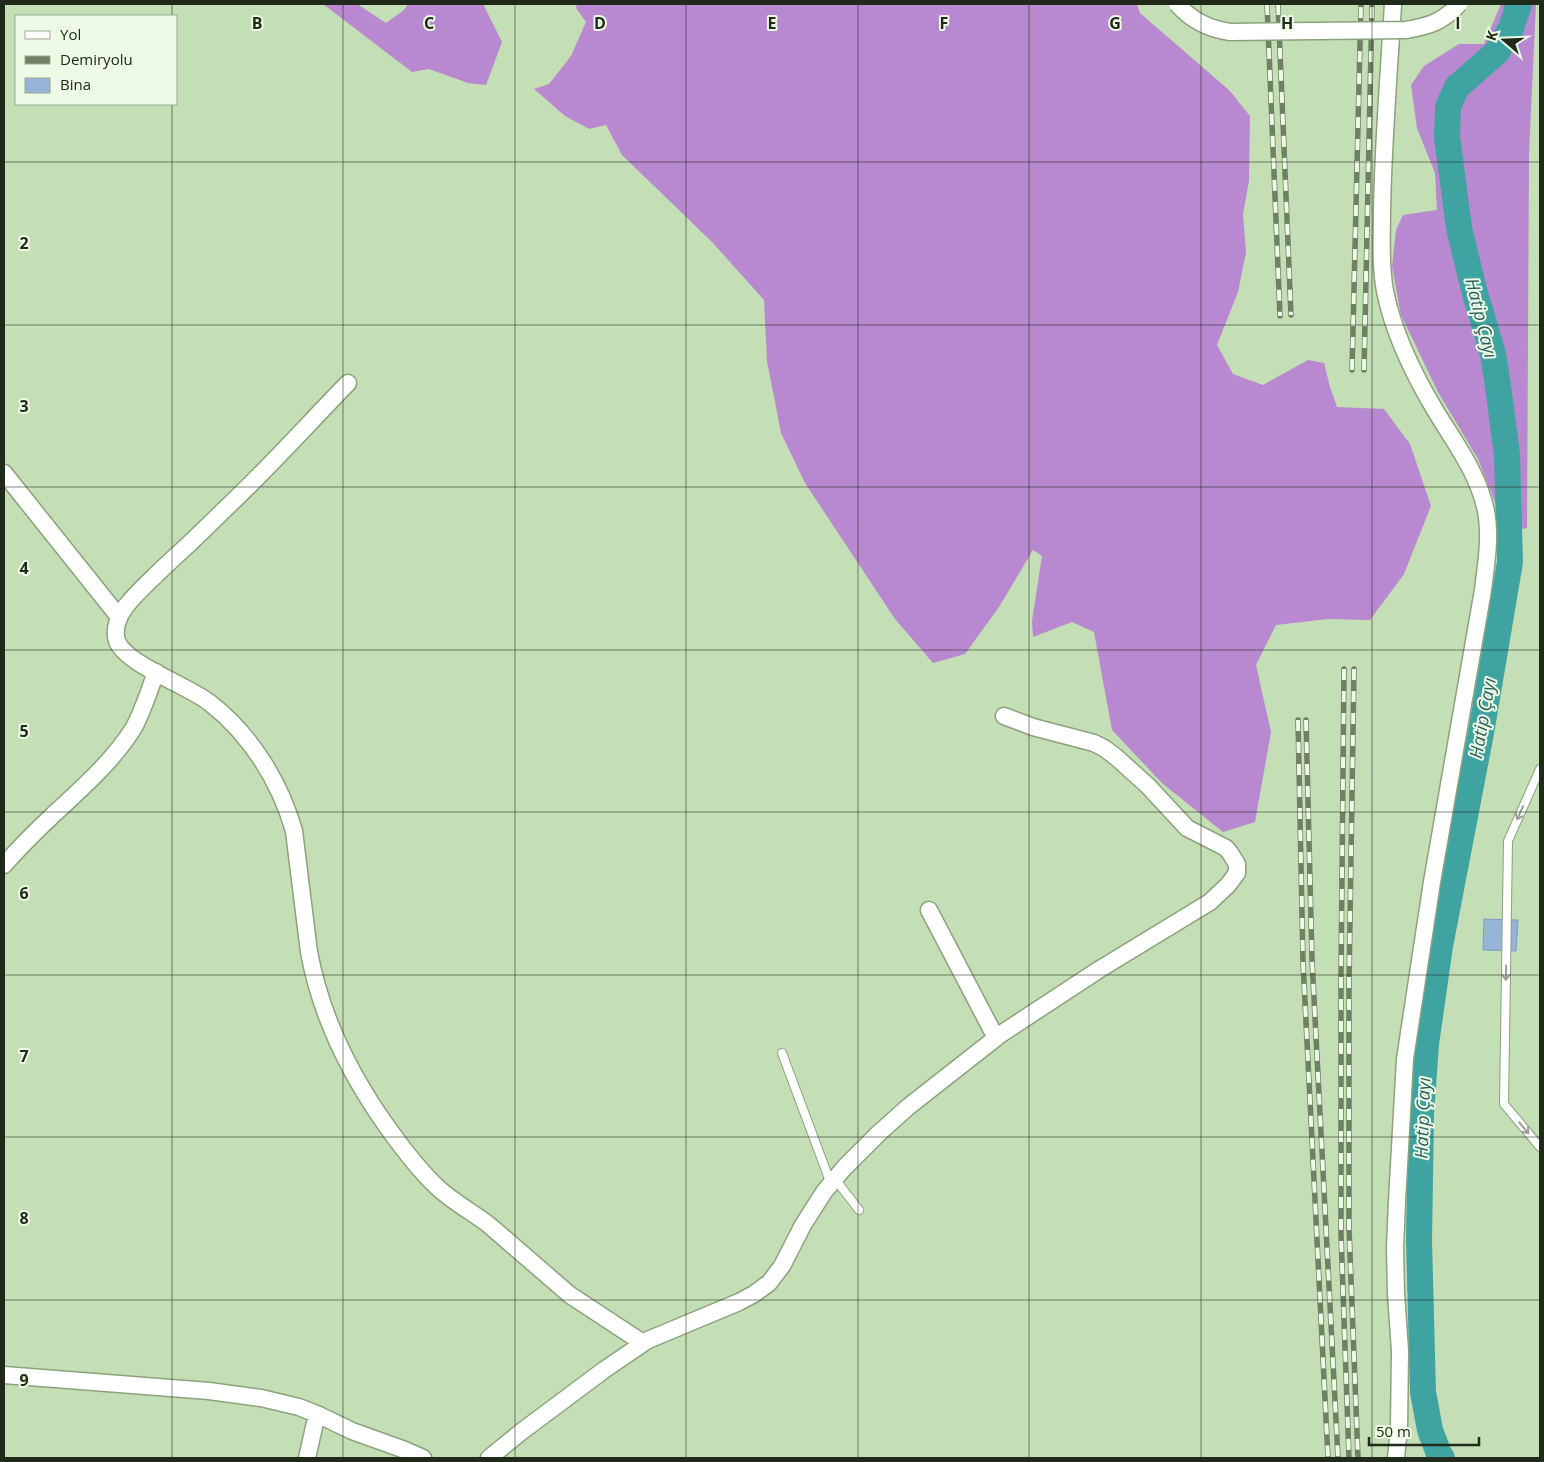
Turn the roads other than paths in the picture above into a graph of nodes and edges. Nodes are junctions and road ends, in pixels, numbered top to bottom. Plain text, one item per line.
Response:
1 (1177, 4) edge
2 (1393, 4) edge
3 (1459, 4) edge
4 (348, 383) dead end
5 (4, 473) edge
6 (119, 617) junction
7 (156, 672) junction
8 (1004, 716) dead end
9 (1540, 769) edge
10 (4, 865) edge
11 (929, 910) dead end
12 (996, 1038) junction
13 (782, 1053) dead end
14 (1540, 1148) edge
15 (833, 1182) junction
16 (859, 1210) dead end
17 (643, 1343) junction
18 (4, 1375) edge
19 (317, 1414) junction
20 (306, 1458) edge
21 (423, 1458) edge
22 (489, 1458) edge
23 (1396, 1458) edge

1 - 3 street, bridge
2 - 23 street
4 - 6 street
5 - 6 street
6 - 7 street
7 - 10 street
7 - 17 street
8 - 12 street
9 -> 14 lane
11 - 12 street
12 - 15 street
13 - 15 lane
15 - 16 lane
15 - 17 street
17 - 22 street
18 - 19 street
19 - 20 street
19 - 21 street

